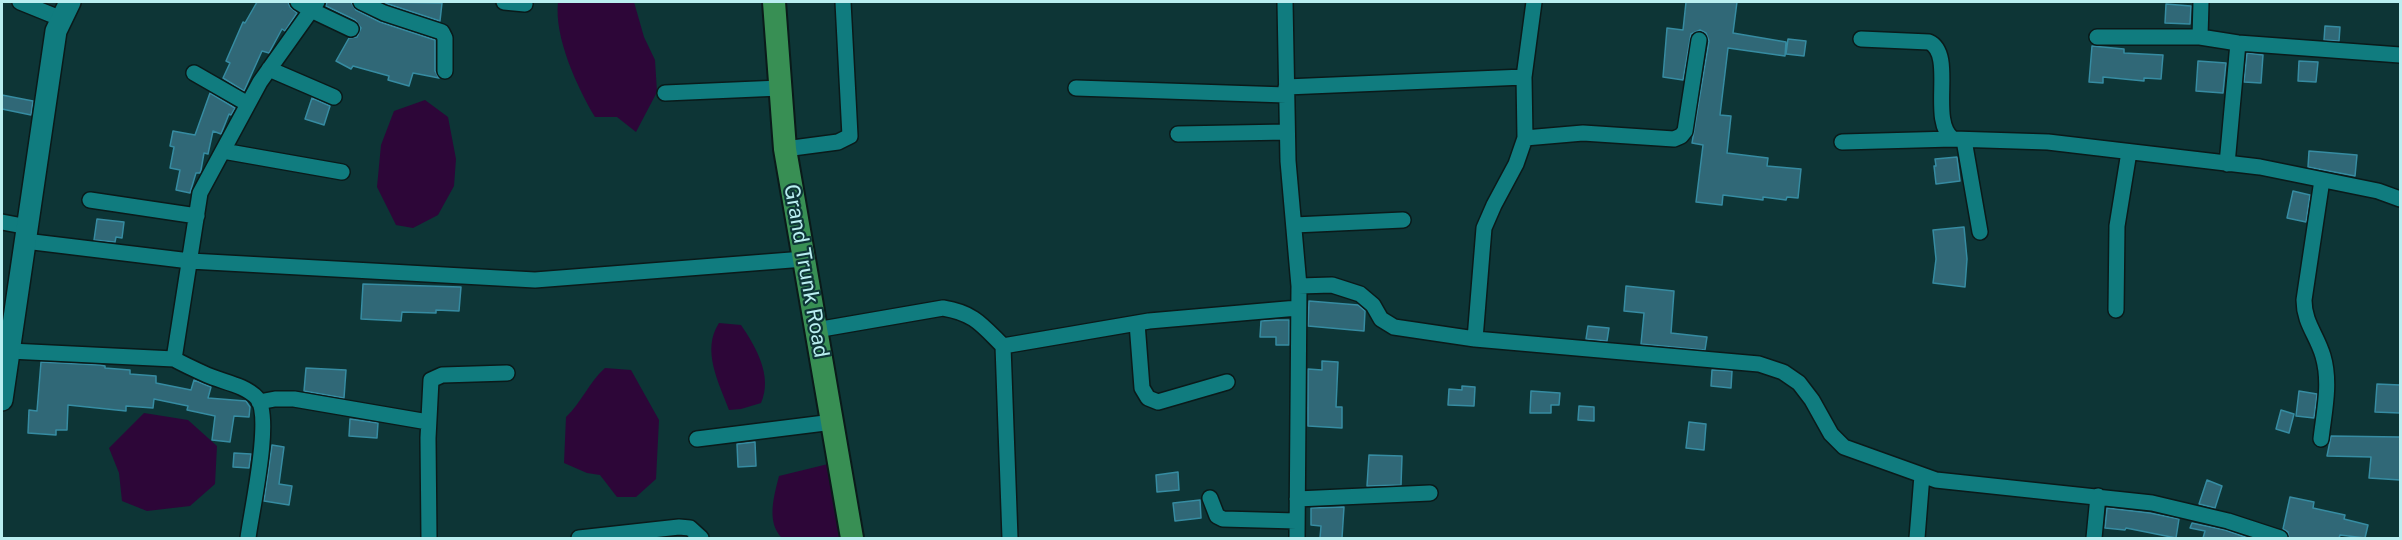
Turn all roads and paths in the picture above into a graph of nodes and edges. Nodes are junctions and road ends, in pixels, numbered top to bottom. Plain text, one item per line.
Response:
1 (20, 2) edge
2 (361, 2) edge
3 (504, 2) edge
4 (774, 2) edge
5 (843, 2) edge
6 (1285, 2) edge
7 (1534, 2) edge
8 (2201, 2) edge
9 (308, 4) edge
10 (525, 4) dead end
11 (67, 6) edge
12 (351, 29) dead end
13 (2097, 37) dead end
14 (2200, 37) junction
15 (1861, 39) dead end
16 (1699, 40) dead end
17 (2238, 43) junction
18 (2400, 55) edge
19 (269, 69) junction
20 (445, 71) dead end
21 (195, 74) dead end
22 (1524, 77) junction
23 (780, 88) junction
24 (1076, 88) dead end
25 (1286, 91) junction
26 (665, 93) dead end
27 (334, 97) dead end
28 (248, 104) junction
29 (1287, 132) junction
30 (1178, 134) dead end
31 (1525, 138) junction
32 (1959, 140) junction
33 (1842, 142) dead end
34 (785, 149) junction
35 (223, 151) junction
36 (2128, 152) junction
37 (2227, 164) junction
38 (342, 172) dead end
39 (2322, 180) junction
40 (2400, 199) edge
41 (90, 200) dead end
42 (197, 216) junction
43 (1403, 220) dead end
44 (2, 222) edge
45 (1294, 225) junction
46 (1980, 232) dead end
47 (26, 234) junction
48 (804, 260) junction
49 (190, 261) junction
50 (1299, 286) junction
51 (1298, 308) junction
52 (2116, 310) dead end
53 (1137, 323) junction
54 (816, 330) junction
55 (1475, 339) junction
56 (1004, 346) junction
57 (10, 351) junction
58 (174, 359) junction
59 (507, 373) dead end
60 (3, 374) edge
61 (1227, 382) dead end
62 (2, 400) edge
63 (259, 402) junction
64 (428, 422) junction
65 (833, 422) junction
66 (697, 439) dead end
67 (2321, 440) dead end
68 (1922, 475) junction
69 (1430, 494) dead end
70 (2098, 496) junction
71 (1210, 498) dead end
72 (1297, 499) junction
73 (1296, 521) junction
74 (248, 538) edge
75 (429, 538) edge
76 (579, 538) edge
77 (701, 538) edge
78 (852, 538) edge
79 (1010, 538) edge
80 (1297, 538) edge
81 (1917, 538) edge
82 (2094, 538) edge
83 (2280, 538) edge

1 - 11 street
2 - 20 street
3 - 10 street
4 - 23 main road, Grand Trunk Road
5 - 34 street
6 - 25 street
7 - 22 street
8 - 14 street
9 - 12 street
9 - 19 street
11 - 47 main road
13 - 14 street
14 - 17 street
15 - 32 street
16 - 31 street
17 - 18 street
17 - 37 street
19 - 27 street
19 - 28 street
21 - 28 street
22 - 25 street
22 - 31 street
23 - 26 street
23 - 34 main road, Grand Trunk Road
24 - 25 street
25 - 29 street
28 - 35 street
29 - 30 street
29 - 45 street
31 - 55 street
32 - 33 street
32 - 36 street
32 - 46 street
34 - 48 main road, Grand Trunk Road
35 - 38 street
35 - 42 street
36 - 37 street
36 - 52 street
37 - 39 street
39 - 40 street
39 - 67 street
41 - 42 street
42 - 49 street
43 - 45 street
44 - 47 street
45 - 50 street
47 - 49 street
47 - 57 main road
48 - 49 street
48 - 54 main road, Grand Trunk Road
49 - 58 street
50 - 51 street
50 - 55 street
51 - 53 street
51 - 72 street
53 - 56 street
53 - 61 street
54 - 56 street
54 - 65 main road, Grand Trunk Road
55 - 68 street
56 - 79 street
57 - 58 street
57 - 60 main road
58 - 63 street
59 - 64 street
60 - 62 main road
63 - 64 street
63 - 74 street
64 - 75 street
65 - 66 street
65 - 78 main road, Grand Trunk Road
68 - 70 street
68 - 81 street
69 - 72 street
70 - 82 street
70 - 83 street
71 - 73 street
72 - 73 street
73 - 80 street
76 - 77 street

